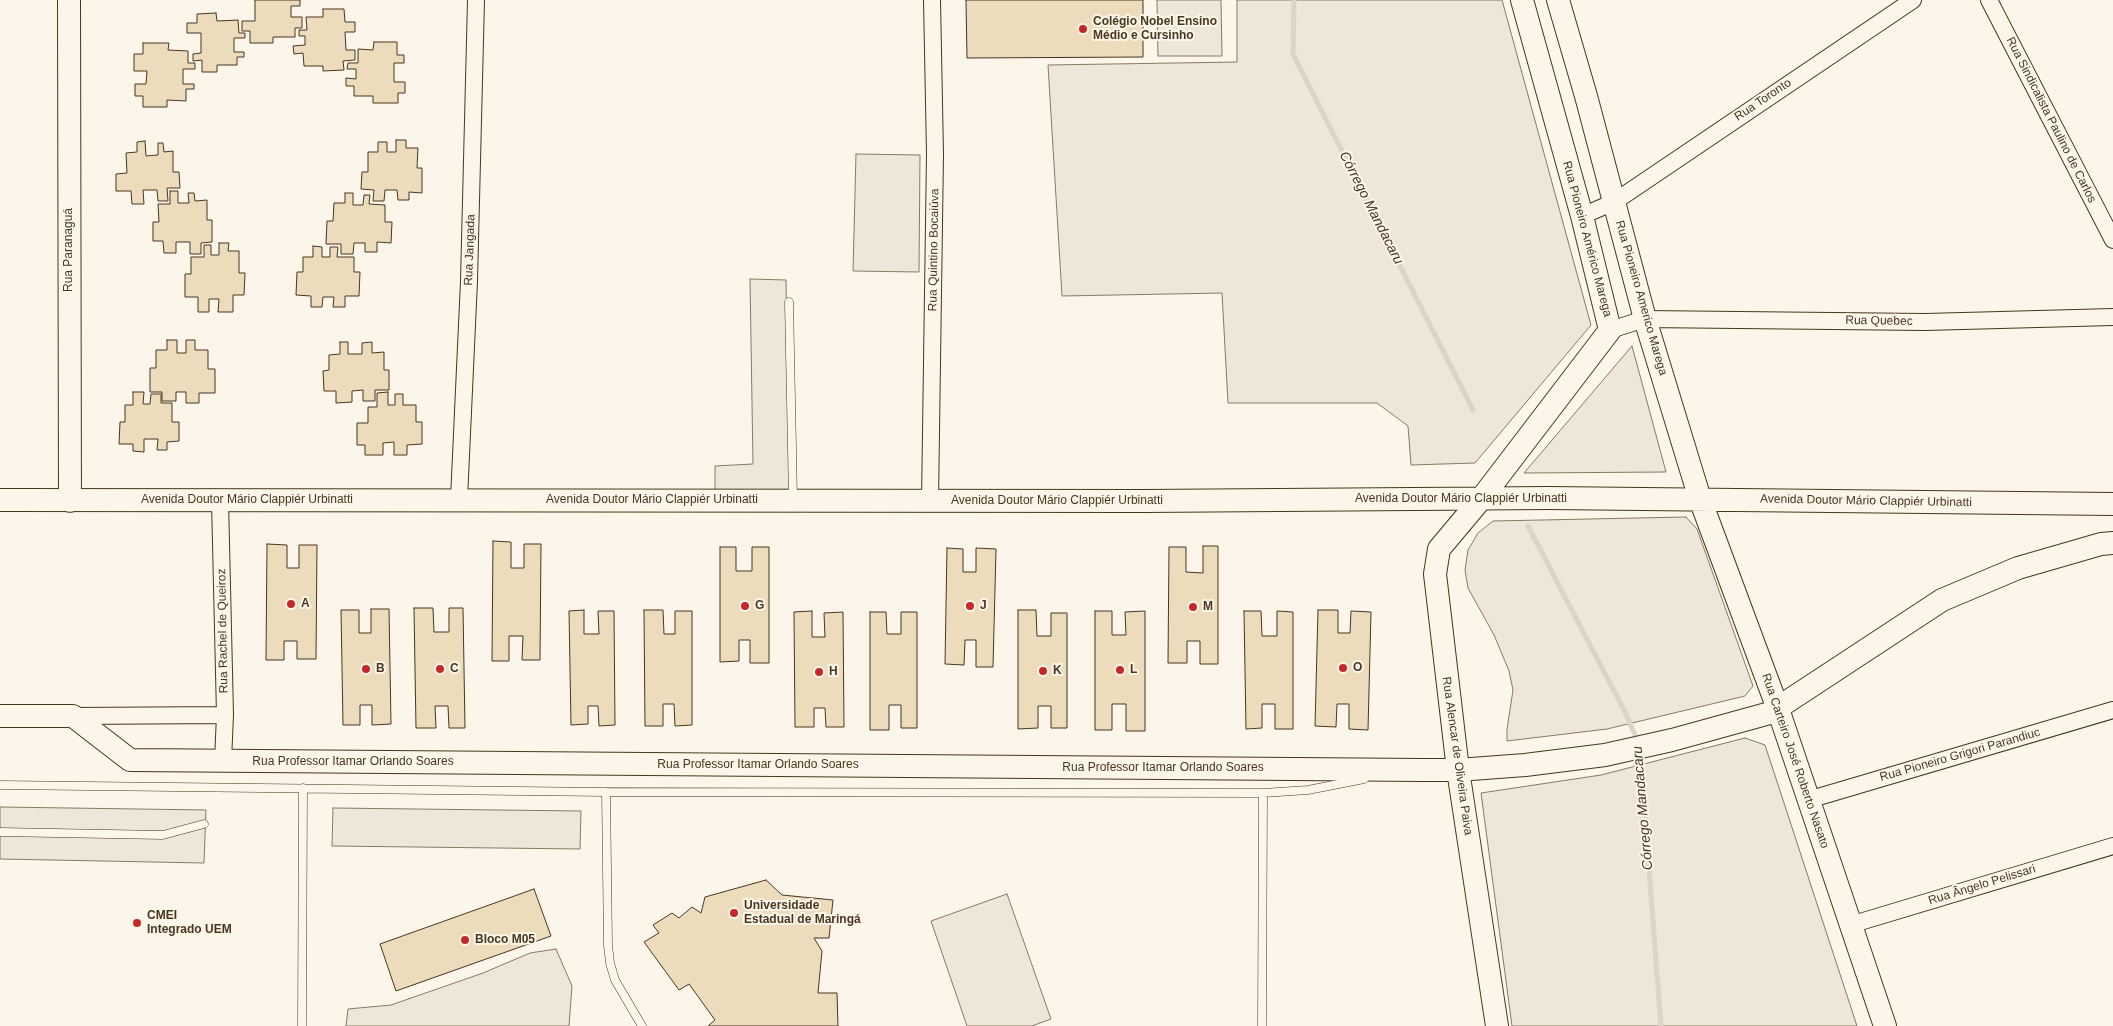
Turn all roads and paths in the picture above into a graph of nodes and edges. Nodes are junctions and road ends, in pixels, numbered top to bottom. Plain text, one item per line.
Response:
1 (69, 0) edge
2 (476, 0) edge
3 (932, 0) edge
4 (1522, 0) edge
5 (1558, 0) edge
6 (1913, 0) edge
7 (1988, 0) edge
8 (1614, 202) junction
9 (1582, 216) junction
10 (2113, 240) edge
11 (789, 302) dead end
12 (2113, 317) edge
13 (1645, 319) junction
14 (1610, 330) junction
15 (459, 499) junction
16 (1481, 499) junction
17 (1700, 499) junction
18 (0, 500) edge
19 (220, 500) junction
20 (70, 501) junction
21 (793, 501) junction
22 (930, 501) junction
23 (2113, 504) edge
24 (2113, 542) edge
25 (1778, 709) junction
26 (2113, 710) edge
27 (225, 715) junction
28 (0, 716) edge
29 (72, 716) junction
30 (224, 762) junction
31 (1423, 770) junction
32 (1458, 770) junction
33 (0, 785) edge
34 (303, 788) junction
35 (606, 792) junction
36 (1263, 794) junction
37 (1808, 800) junction
38 (204, 824) dead end
39 (0, 832) edge
40 (2113, 846) edge
41 (1850, 925) junction
42 (302, 1026) edge
43 (642, 1026) edge
44 (1262, 1026) edge
45 (1497, 1026) edge
46 (1885, 1026) edge

1 - 20 main road, Rua Paranaguá
2 - 15 street, Rua Jangada
3 - 22 street, Rua Quintino Bocaiúva
4 - 9 main road, Rua Pioneiro Américo Marega
5 - 8 main road, Rua Pioneiro Americo Marega
6 - 8 street, Rua Toronto
7 - 10 street, Rua Sindicalista Paulino de Carlos
8 - 9 street, Rua Toronto
8 - 13 main road, Rua Pioneiro Americo Marega
9 - 14 main road, Rua Pioneiro Américo Marega
11 - 21 lane
12 - 13 street, Rua Quebec
13 - 14 street, Rua Quebec
13 - 17 main road, Rua Pioneiro Americo Marega
14 - 16 main road, Rua Pioneiro Américo Marega
15 - 19 main road, Avenida Doutor Mário Clappiér Urbinatti
15 - 21 main road, Avenida Doutor Mário Clappiér Urbinatti
16 - 17 main road, Avenida Doutor Mário Clappiér Urbinatti
16 - 22 main road, Avenida Doutor Mário Clappiér Urbinatti
16 - 32 main road, Rua Alencar de Oliveira Paiva
17 - 23 main road, Avenida Doutor Mário Clappiér Urbinatti
17 - 25 main road, Rua Carteiro José Roberto Nasato
18 - 20 main road, Avenida Doutor Mário Clappiér Urbinatti
19 - 20 main road, Avenida Doutor Mário Clappiér Urbinatti
19 - 27 street, Rua Rachel de Queiroz
21 - 22 main road, Avenida Doutor Mário Clappiér Urbinatti
24 - 25 main road
25 - 32 main road
25 - 37 main road, Rua Carteiro José Roberto Nasato
26 - 37 street, Rua Pioneiro Grigori Parandiuc
27 - 29 street
27 - 30 street, Rua Rachel de Queiroz
28 - 29 main road
29 - 30 main road, Rua Professor Itamar Orlando Soares
30 - 31 main road, Rua Professor Itamar Orlando Soares
31 - 32 main road, Rua Professor Itamar Orlando Soares
31 - 36 lane
32 - 45 main road, Rua Alencar de Oliveira Paiva
33 - 34 lane
34 - 35 lane
34 - 42 lane
35 - 36 lane
35 - 43 lane
36 - 44 lane
37 - 41 main road, Rua Carteiro José Roberto Nasato
38 - 39 lane
40 - 41 street, Rua Ângelo Pelissari
41 - 46 main road, Rua Carteiro José Roberto Nasato

